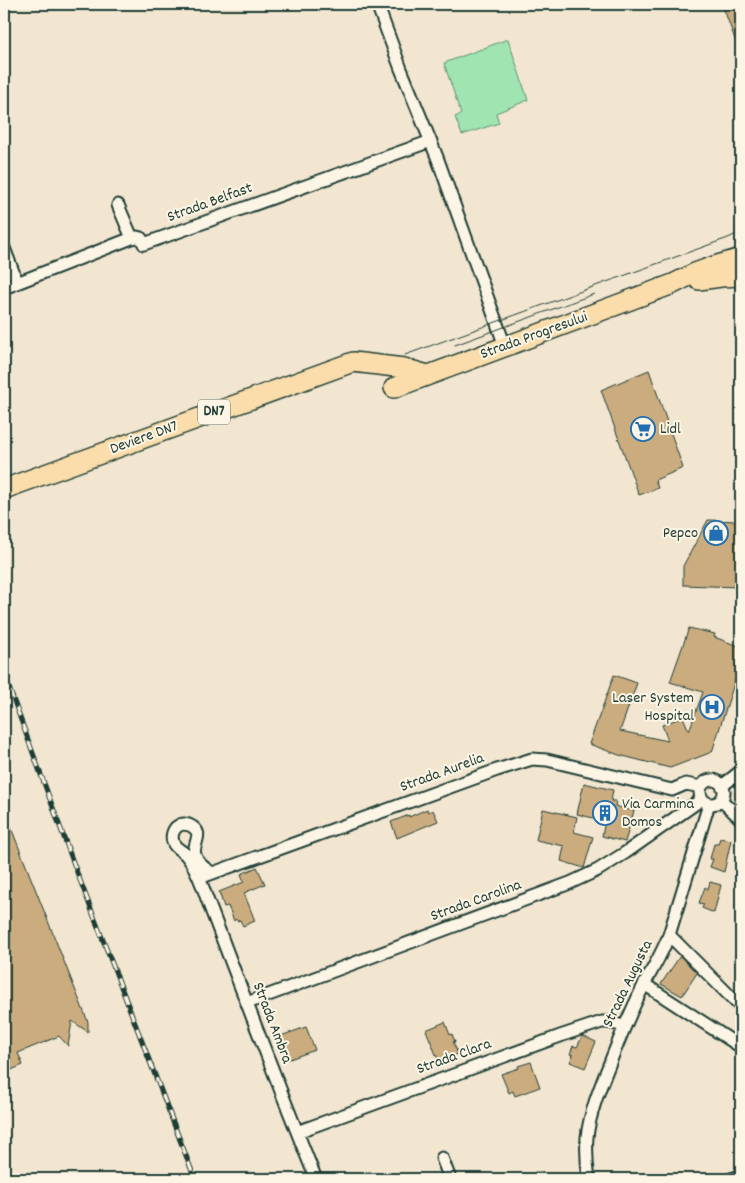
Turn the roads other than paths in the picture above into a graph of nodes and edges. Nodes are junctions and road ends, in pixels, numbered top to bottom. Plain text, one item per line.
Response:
1 (377, 4) edge
2 (431, 142) junction
3 (118, 205) dead end
4 (132, 238) junction
5 (4, 248) edge
6 (741, 258) edge
7 (741, 276) edge
8 (17, 282) junction
9 (673, 284) junction
10 (4, 288) edge
11 (505, 346) junction
12 (428, 375) junction
13 (394, 388) dead end
14 (4, 489) edge
15 (741, 770) edge
16 (722, 786) junction
17 (704, 797) junction
18 (721, 800) junction
19 (741, 819) edge
20 (212, 873) junction
21 (199, 878) junction
22 (669, 935) junction
23 (644, 984) junction
24 (247, 1003) junction
25 (741, 1006) edge
26 (624, 1026) junction
27 (741, 1047) edge
28 (297, 1132) junction
29 (442, 1158) dead end
30 (741, 1176) edge
31 (316, 1179) edge
32 (450, 1179) edge
33 (589, 1179) edge
34 (731, 1179) edge

1 - 2 street
2 - 4 street, Strada Belfast
2 - 11 street
3 - 4 street
4 - 8 street, Strada Belfast
5 - 8 street
6 - 9 main road, Strada Progresului
7 - 9 main road, Strada Progresului
8 - 10 street, Strada Belfast
9 - 11 main road, Strada Progresului
11 - 12 main road, Strada Progresului
12 - 13 main road, Strada Progresului
12 - 14 main road, Deviere DN7 / DN7
15 - 16 street
16 - 17 street
16 - 18 street
17 - 18 street
17 - 20 street, Strada Aurelia
17 - 22 street, Strada Augusta
17 - 24 street, Strada Carolina
18 - 19 street
20 - 21 street, Strada Aurelia
20 - 21 street, Strada Ambra
21 - 24 street, Strada Ambra
22 - 23 street, Strada Augusta
22 - 25 street
23 - 26 street, Strada Augusta
23 - 27 street
24 - 28 street, Strada Ambra
26 - 28 street, Strada Clara
26 - 33 street, Strada Augusta
28 - 31 street, Strada Ambra
29 - 32 street
30 - 34 street

